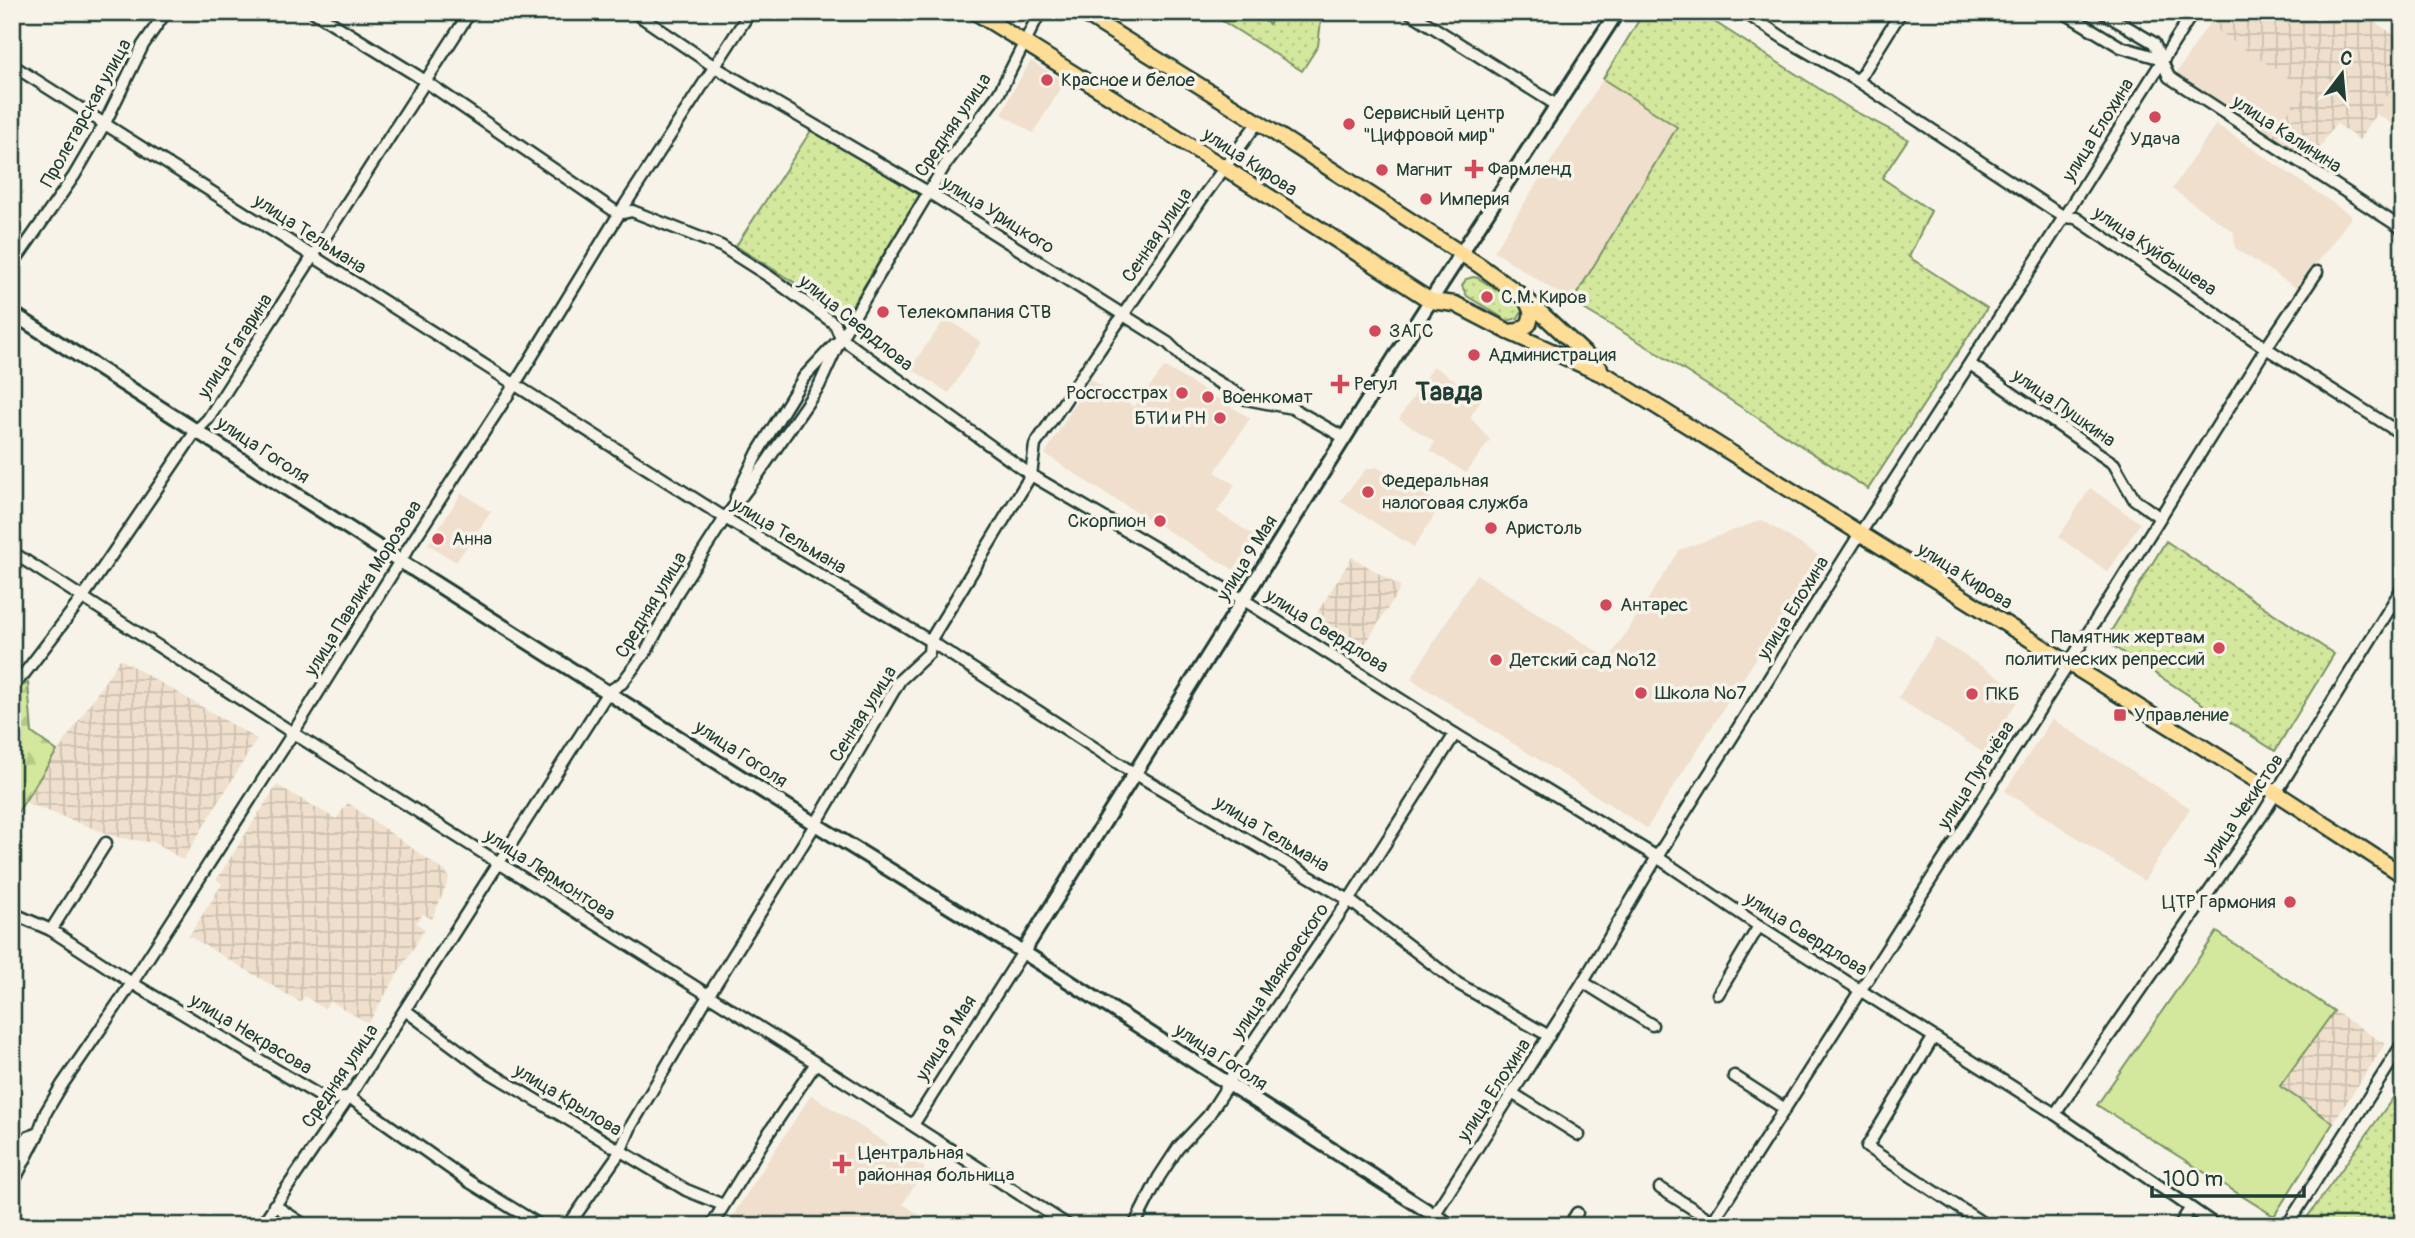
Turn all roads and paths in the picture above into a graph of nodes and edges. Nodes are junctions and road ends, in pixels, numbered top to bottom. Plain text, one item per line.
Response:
1 (166, 12) edge
2 (314, 12) edge
3 (471, 12) edge
4 (634, 12) edge
5 (750, 12) edge
6 (975, 12) edge
7 (1040, 12) edge
8 (1081, 12) edge
9 (1409, 12) edge
10 (1617, 12) edge
11 (1744, 12) edge
12 (1901, 12) edge
13 (2063, 12) edge
14 (2102, 12) edge
15 (2193, 12) edge
16 (1023, 42) junction
17 (2162, 59) junction
18 (12, 65) edge
19 (715, 67) junction
20 (1858, 81) junction
21 (426, 82) junction
22 (1558, 106) junction
23 (1258, 122) junction
24 (105, 123) junction
25 (1225, 168) junction
26 (928, 192) junction
27 (619, 215) junction
28 (2064, 217) junction
29 (2403, 229) edge
30 (1463, 254) junction
31 (313, 257) junction
32 (12, 265) edge
33 (2317, 272) dead end
34 (1526, 299) junction
35 (1431, 301) junction
36 (12, 313) edge
37 (1122, 315) junction
38 (1508, 332) junction
39 (841, 338) junction
40 (2266, 348) junction
41 (1970, 364) junction
42 (1611, 378) junction
43 (515, 384) junction
44 (196, 431) junction
45 (2403, 435) edge
46 (1345, 438) junction
47 (1031, 475) junction
48 (2159, 517) junction
49 (725, 518) junction
50 (1861, 532) junction
51 (12, 552) edge
52 (400, 561) junction
53 (2403, 587) edge
54 (83, 597) junction
55 (1244, 600) junction
56 (930, 640) junction
57 (2068, 664) junction
58 (12, 686) edge
59 (608, 692) junction
60 (293, 733) junction
61 (1455, 734) junction
62 (1135, 773) junction
63 (2276, 792) junction
64 (815, 824) junction
65 (106, 843) dead end
66 (1657, 857) junction
67 (498, 862) junction
68 (2403, 875) edge
69 (1349, 900) junction
70 (12, 913) edge
71 (1759, 926) junction
72 (51, 930) junction
73 (1023, 952) junction
74 (1583, 982) junction
75 (132, 983) junction
76 (1860, 989) junction
77 (1718, 994) dead end
78 (709, 996) junction
79 (405, 1010) junction
80 (1652, 1026) dead end
81 (1549, 1036) junction
82 (1933, 1038) junction
83 (2403, 1043) edge
84 (817, 1063) junction
85 (1734, 1076) dead end
86 (1228, 1085) junction
87 (1512, 1093) junction
88 (349, 1097) junction
89 (1785, 1110) junction
90 (2056, 1114) junction
91 (913, 1125) junction
92 (38, 1134) junction
93 (1580, 1135) dead end
94 (12, 1143) edge
95 (12, 1150) edge
96 (620, 1152) junction
97 (12, 1185) edge
98 (1660, 1188) dead end
99 (274, 1205) junction
100 (723, 1205) junction
101 (2190, 1209) junction
102 (1577, 1213) dead end
103 (1431, 1220) edge
104 (12, 1221) edge
105 (1711, 1223) edge
106 (26, 1226) edge
107 (261, 1226) edge
108 (306, 1226) edge
109 (541, 1226) edge
110 (568, 1226) edge
111 (711, 1226) edge
112 (1069, 1226) edge
113 (1134, 1226) edge
114 (1451, 1226) edge
115 (1569, 1226) edge
116 (1987, 1226) edge
117 (2179, 1226) edge
118 (2217, 1226) edge
119 (2287, 1226) edge

1 - 24 street, Пролетарская улица
2 - 21 street, улица Свердлова
3 - 21 street, улица Гагарина
4 - 19 street, улица Урицкого
5 - 19 street, улица Павлика Морозова
6 - 16 main road, улица Кирова
7 - 16 street, Средняя улица
8 - 23 main road, улица Кирова
9 - 22 street
10 - 22 street, улица 9 Мая
11 - 20 street, улица Куйбышева
12 - 20 street
13 - 17 street
14 - 17 street, улица Калинина
15 - 17 street, улица Елохина
16 - 25 main road, улица Кирова
16 - 26 street, Средняя улица
17 - 28 street, улица Елохина
17 - 29 street, улица Калинина
18 - 24 street, улица Тельмана
19 - 26 street, улица Урицкого
19 - 27 street, улица Павлика Морозова
20 - 28 street, улица Куйбышева
21 - 27 street, улица Свердлова
21 - 31 street, улица Гагарина
22 - 30 street, улица 9 Мая
23 - 25 street, Сенная улица
23 - 30 main road, улица Кирова
24 - 31 street, улица Тельмана
24 - 32 street, Пролетарская улица
25 - 35 main road, улица Кирова
25 - 37 street, Сенная улица
26 - 37 street, улица Урицкого
26 - 39 street, Средняя улица
27 - 39 street, улица Свердлова
27 - 43 street, улица Павлика Морозова
28 - 40 street, улица Куйбышева
28 - 41 street, улица Елохина
30 - 34 main road, улица Кирова
30 - 35 street, улица 9 Мая
31 - 43 street, улица Тельмана
31 - 44 street, улица Гагарина
33 - 40 street, улица Пугачёва
34 - 38 main road
34 - 42 main road, улица Кирова
35 - 38 main road, улица Кирова
35 - 46 street, улица 9 Мая
36 - 44 street, улица Гоголя
37 - 46 street, улица Урицкого
37 - 47 street, Сенная улица
38 - 42 main road, улица Кирова
39 - 47 street, улица Свердлова
39 - 49 street, Средняя улица
39 - 49 street
40 - 45 street, улица Куйбышева
40 - 48 street, улица Пугачёва
41 - 48 street, улица Пушкина
41 - 50 street, улица Елохина
42 - 50 main road, улица Кирова
43 - 49 street, улица Тельмана
43 - 52 street, улица Павлика Морозова
44 - 52 street, улица Гоголя
44 - 54 street, улица Гагарина
46 - 55 street, улица 9 Мая
47 - 55 street, улица Свердлова
47 - 56 street, Сенная улица
48 - 57 street, улица Пугачёва
49 - 56 street, улица Тельмана
49 - 59 street, Средняя улица
50 - 57 main road, улица Кирова
50 - 66 street, улица Елохина
51 - 54 street, улица Лермонтова
52 - 59 street, улица Гоголя
52 - 60 street, улица Павлика Морозова
53 - 63 street, улица Чекистов
54 - 58 street, улица Гагарина
54 - 60 street, улица Лермонтова
55 - 61 street, улица Свердлова
55 - 62 street, улица 9 Мая
56 - 62 street, улица Тельмана
56 - 64 street, Сенная улица
57 - 63 main road, улица Кирова
57 - 76 street, улица Пугачёва
59 - 64 street, улица Гоголя
59 - 67 street, Средняя улица
60 - 67 street, улица Лермонтова
60 - 75 street, улица Павлика Морозова
61 - 66 street, улица Свердлова
61 - 69 street, улица Маяковского
62 - 69 street, улица Тельмана
62 - 73 street, улица 9 Мая
63 - 68 main road, улица Кирова
63 - 90 street, улица Чекистов
64 - 73 street, улица Гоголя
64 - 78 street, Сенная улица
65 - 72 street
66 - 71 street, улица Свердлова
66 - 74 street, улица Елохина
67 - 78 street, улица Лермонтова
67 - 79 street, Средняя улица
69 - 81 street, улица Тельмана
69 - 86 street, улица Маяковского
70 - 72 street, улица Некрасова
71 - 76 street, улица Свердлова
71 - 77 street
72 - 75 street, улица Некрасова
73 - 86 street, улица Гоголя
73 - 91 street, улица 9 Мая
74 - 80 street
74 - 81 street, улица Елохина
75 - 88 street, улица Некрасова
75 - 92 street, улица Павлика Морозова
76 - 82 street, улица Свердлова
76 - 89 street, улица Пугачёва
78 - 84 street, улица Лермонтова
78 - 96 street, Сенная улица
79 - 88 street, Средняя улица
79 - 96 street, улица Крылова
81 - 87 street, улица Елохина
82 - 90 street, улица Свердлова
82 - 116 street
83 - 119 street
84 - 91 street, улица Лермонтова
84 - 100 street
85 - 89 street
86 - 103 street, улица Гоголя
86 - 113 street, улица Маяковского
87 - 93 street
87 - 103 street, улица Елохина
88 - 99 street, Средняя улица
88 - 109 street, улица Некрасова
89 - 105 street, улица Пугачёва
90 - 101 street, улица Свердлова
91 - 112 street, улица Лермонтова
92 - 94 street
92 - 95 street
92 - 97 street, улица Павлика Морозова
96 - 100 street, улица Крылова
96 - 110 street, Сенная улица
98 - 105 street
99 - 107 street, Средняя улица
99 - 108 street
100 - 111 street
101 - 117 street
101 - 118 street, улица Свердлова
102 - 115 street
103 - 114 street, улица Гоголя
104 - 106 street

